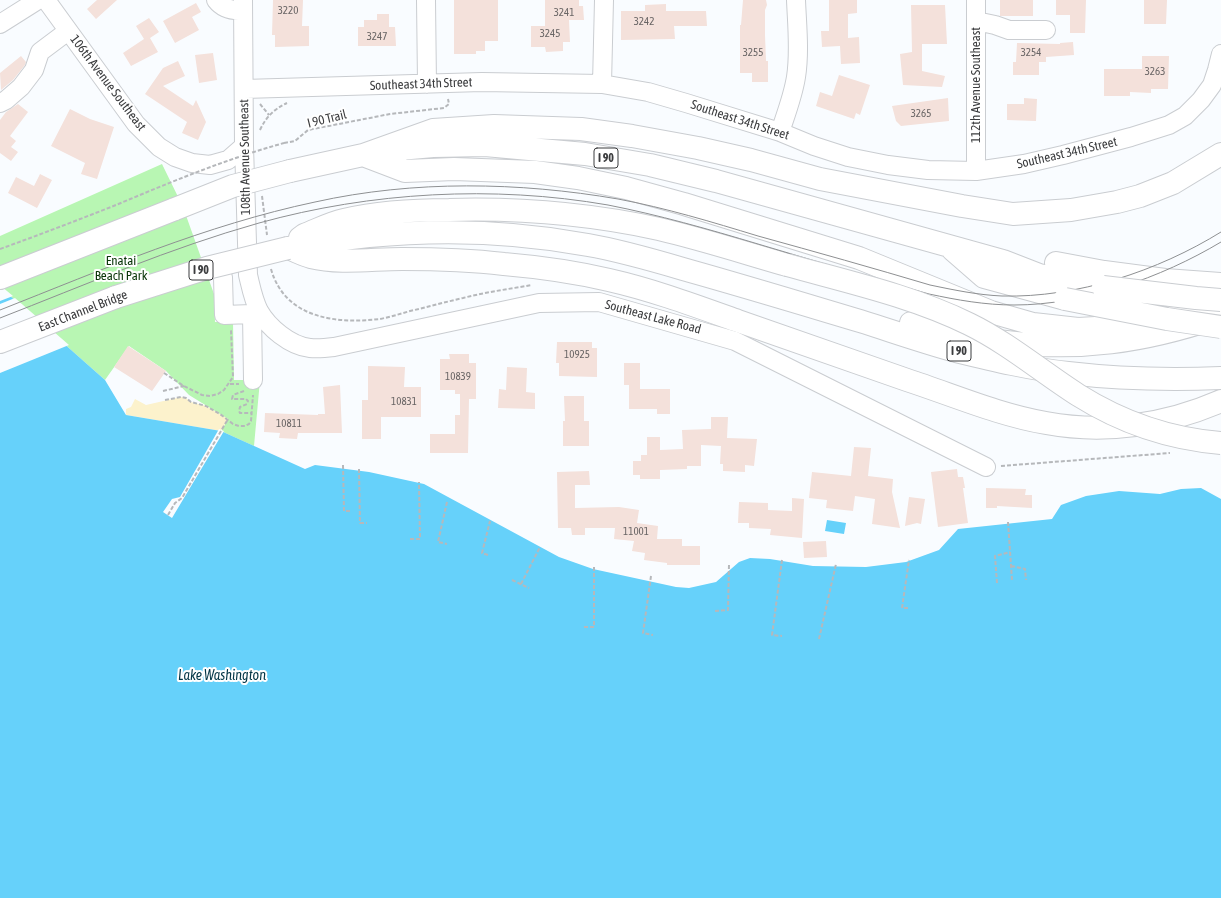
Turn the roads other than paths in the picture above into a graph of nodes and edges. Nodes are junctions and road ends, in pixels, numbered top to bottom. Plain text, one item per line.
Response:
1 (38, 0) edge
2 (46, 0) edge
3 (216, 0) edge
4 (426, 0) edge
5 (604, 0) edge
6 (796, 0) edge
7 (976, 0) edge
8 (243, 5) edge
9 (976, 21) junction
10 (0, 24) edge
11 (1046, 30) dead end
12 (68, 31) junction
13 (1221, 54) edge
14 (427, 84) junction
15 (602, 84) junction
16 (250, 95) junction
17 (0, 103) edge
18 (780, 132) junction
19 (253, 147) junction
20 (1221, 154) edge
21 (363, 155) junction
22 (976, 170) junction
23 (302, 246) junction
24 (949, 247) junction
25 (223, 277) dead end
26 (0, 278) edge
27 (1103, 279) junction
28 (1221, 284) edge
29 (757, 290) junction
30 (1221, 299) edge
31 (256, 313) junction
32 (1221, 316) edge
33 (1221, 327) edge
34 (0, 342) edge
35 (1221, 378) edge
36 (248, 384) road end
37 (1221, 401) edge
38 (1221, 443) edge
39 (986, 467) road end

1 - 10 street
2 - 12 street, 106th Avenue Southeast
3 - 8 street
4 - 14 street
5 - 15 street
6 - 18 street
7 - 9 street, 112th Avenue Southeast
8 - 16 street, 108th Avenue Southeast
9 - 11 street
9 - 22 street, 112th Avenue Southeast
12 - 17 street
12 - 19 street, 106th Avenue Southeast
13 - 22 street, Southeast 34th Street
14 - 15 street, Southeast 34th Street
14 - 16 street, Southeast 34th Street
15 - 18 street, Southeast 34th Street
16 - 19 street, 108th Avenue Southeast
18 - 22 street, Southeast 34th Street
19 - 31 street, 108th Avenue Southeast
20 - 21 highway
21 - 24 highway, I 90
21 - 26 highway, I 90, bridge
21 - 30 highway
23 - 29 highway, I 90
23 - 34 highway, East Channel Bridge / I 90, bridge
23 - 37 highway
23 - 38 highway, bridge
24 - 27 highway, I 90
24 - 33 highway, bridge
25 - 31 street
27 - 28 highway
27 - 30 highway, I 90, bridge
29 - 32 highway
29 - 35 highway, I 90
31 - 36 street
31 - 39 street, Southeast Lake Road

